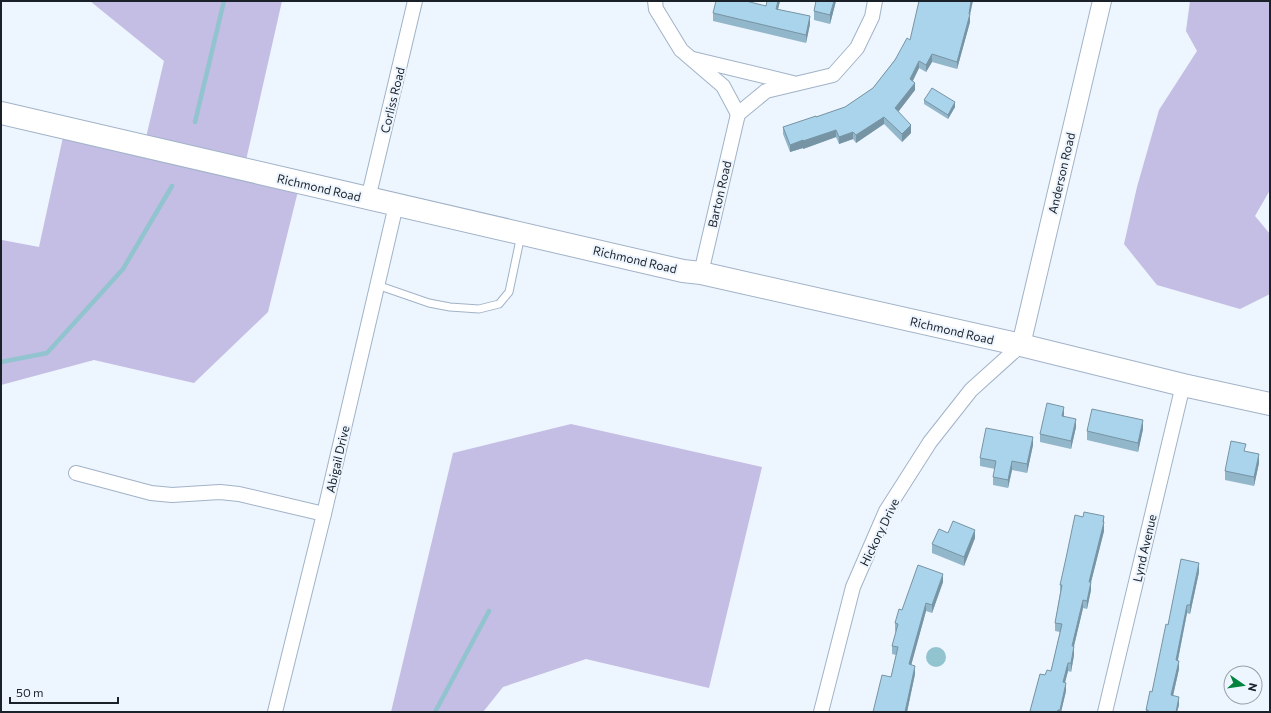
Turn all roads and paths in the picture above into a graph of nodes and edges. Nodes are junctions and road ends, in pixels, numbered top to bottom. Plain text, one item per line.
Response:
1 (415, 1) edge
2 (655, 1) edge
3 (875, 1) edge
4 (1102, 1) edge
5 (690, 58) junction
6 (797, 84) junction
7 (1, 113) edge
8 (738, 114) junction
9 (368, 198) junction
10 (396, 205) junction
11 (522, 233) junction
12 (701, 273) junction
13 (377, 285) junction
14 (1021, 345) junction
15 (1183, 385) junction
16 (1270, 404) edge
17 (76, 473) dead end
18 (324, 514) junction
19 (274, 712) edge
20 (821, 712) edge
21 (1105, 712) edge

1 - 9 street, Corliss Road
2 - 5 street
3 - 6 street
4 - 14 street, Anderson Road
5 - 6 street
5 - 8 street
6 - 8 street
7 - 9 main road, Richmond Road
8 - 12 street, Barton Road
9 - 10 main road, Richmond Road
10 - 11 main road, Richmond Road
10 - 13 street, Abigail Drive
11 - 12 main road, Richmond Road
11 - 13 lane
12 - 14 main road, Richmond Road
13 - 18 street, Abigail Drive
14 - 15 main road, Richmond Road
14 - 20 street, Hickory Drive
15 - 16 main road, Richmond Road
15 - 21 street, Lynd Avenue
17 - 18 street
18 - 19 street, Abigail Drive

